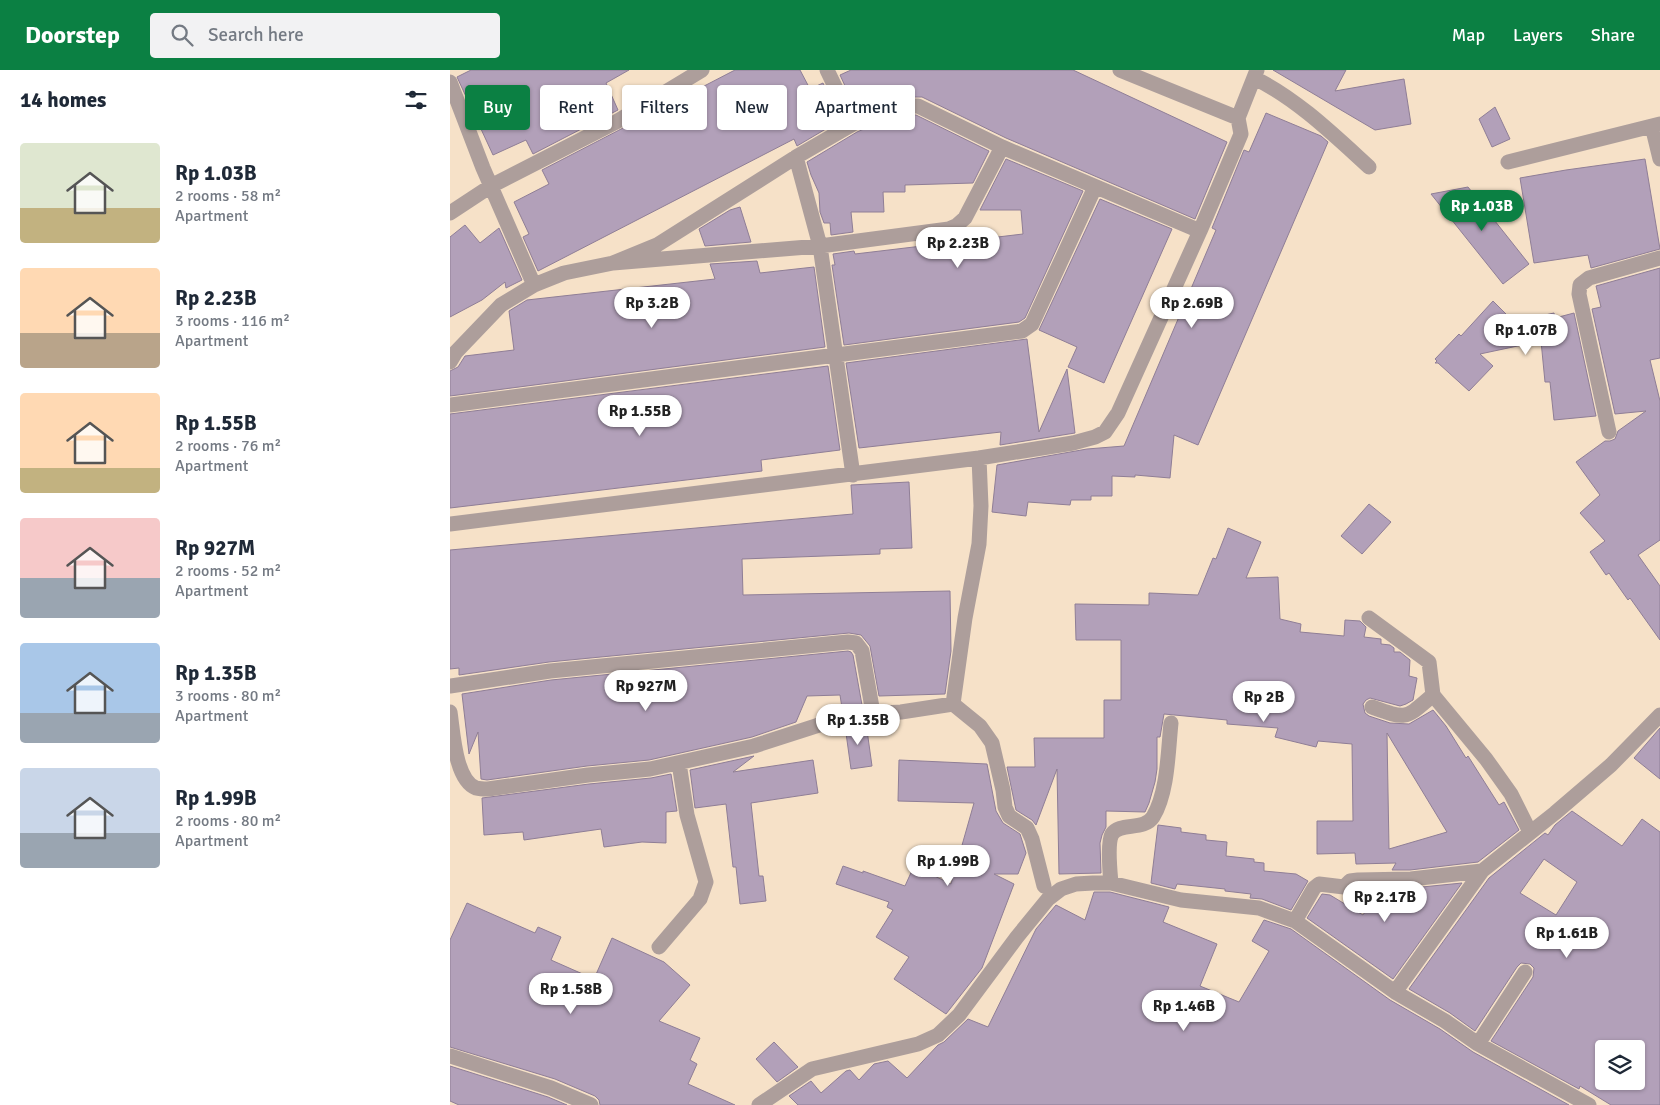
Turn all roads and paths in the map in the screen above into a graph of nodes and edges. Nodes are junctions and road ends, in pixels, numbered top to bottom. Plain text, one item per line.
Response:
1 (702, 70) edge
2 (827, 70) edge
3 (1120, 70) edge
4 (1256, 74) edge
5 (450, 82) edge
6 (834, 85) edge
7 (915, 106) edge
8 (1238, 118) junction
9 (1656, 125) edge
10 (843, 130) edge
11 (1002, 147) junction
12 (796, 157) junction
13 (1660, 159) edge
14 (1508, 162) dead end
15 (1369, 167) dead end
16 (491, 186) junction
17 (1095, 187) junction
18 (450, 213) edge
19 (1200, 232) junction
20 (820, 246) junction
21 (1660, 258) edge
22 (613, 263) junction
23 (534, 285) junction
24 (836, 356) junction
25 (450, 362) edge
26 (450, 405) edge
27 (1609, 432) dead end
28 (979, 458) junction
29 (853, 475) junction
30 (450, 524) edge
31 (1370, 618) dead end
32 (450, 686) edge
33 (1433, 695) junction
34 (953, 704) junction
35 (1372, 707) dead end
36 (450, 712) edge
37 (873, 713) junction
38 (1660, 715) edge
39 (1171, 723) dead end
40 (680, 763) junction
41 (1530, 832) junction
42 (1482, 872) junction
43 (1111, 883) junction
44 (1044, 886) dead end
45 (1294, 921) junction
46 (659, 947) dead end
47 (1525, 972) dead end
48 (1395, 992) junction
49 (1478, 1044) junction
50 (450, 1056) edge
51 (591, 1105) edge
52 (759, 1105) edge
53 (1589, 1105) edge

1 - 16 street
2 - 6 street
3 - 8 street
4 - 8 street
4 - 15 street
5 - 16 street
7 - 11 street
8 - 19 street
9 - 13 street
9 - 14 street
10 - 12 street
11 - 17 street
11 - 20 street
12 - 20 street
12 - 22 street
16 - 18 street
16 - 23 street
17 - 19 street
17 - 24 street
19 - 28 street
20 - 22 street
20 - 24 street
21 - 27 street
22 - 23 street
23 - 25 street
24 - 26 street
24 - 29 street
28 - 29 street
28 - 34 street
29 - 30 street
31 - 33 street
32 - 37 street
33 - 35 street
33 - 41 street
34 - 37 street
34 - 44 street
36 - 40 street
37 - 40 street
38 - 41 street
39 - 43 street
40 - 46 street
41 - 42 street
42 - 45 street
42 - 48 street
43 - 45 street
43 - 52 street
45 - 48 street
47 - 49 street
48 - 49 street
49 - 53 street
50 - 51 street

